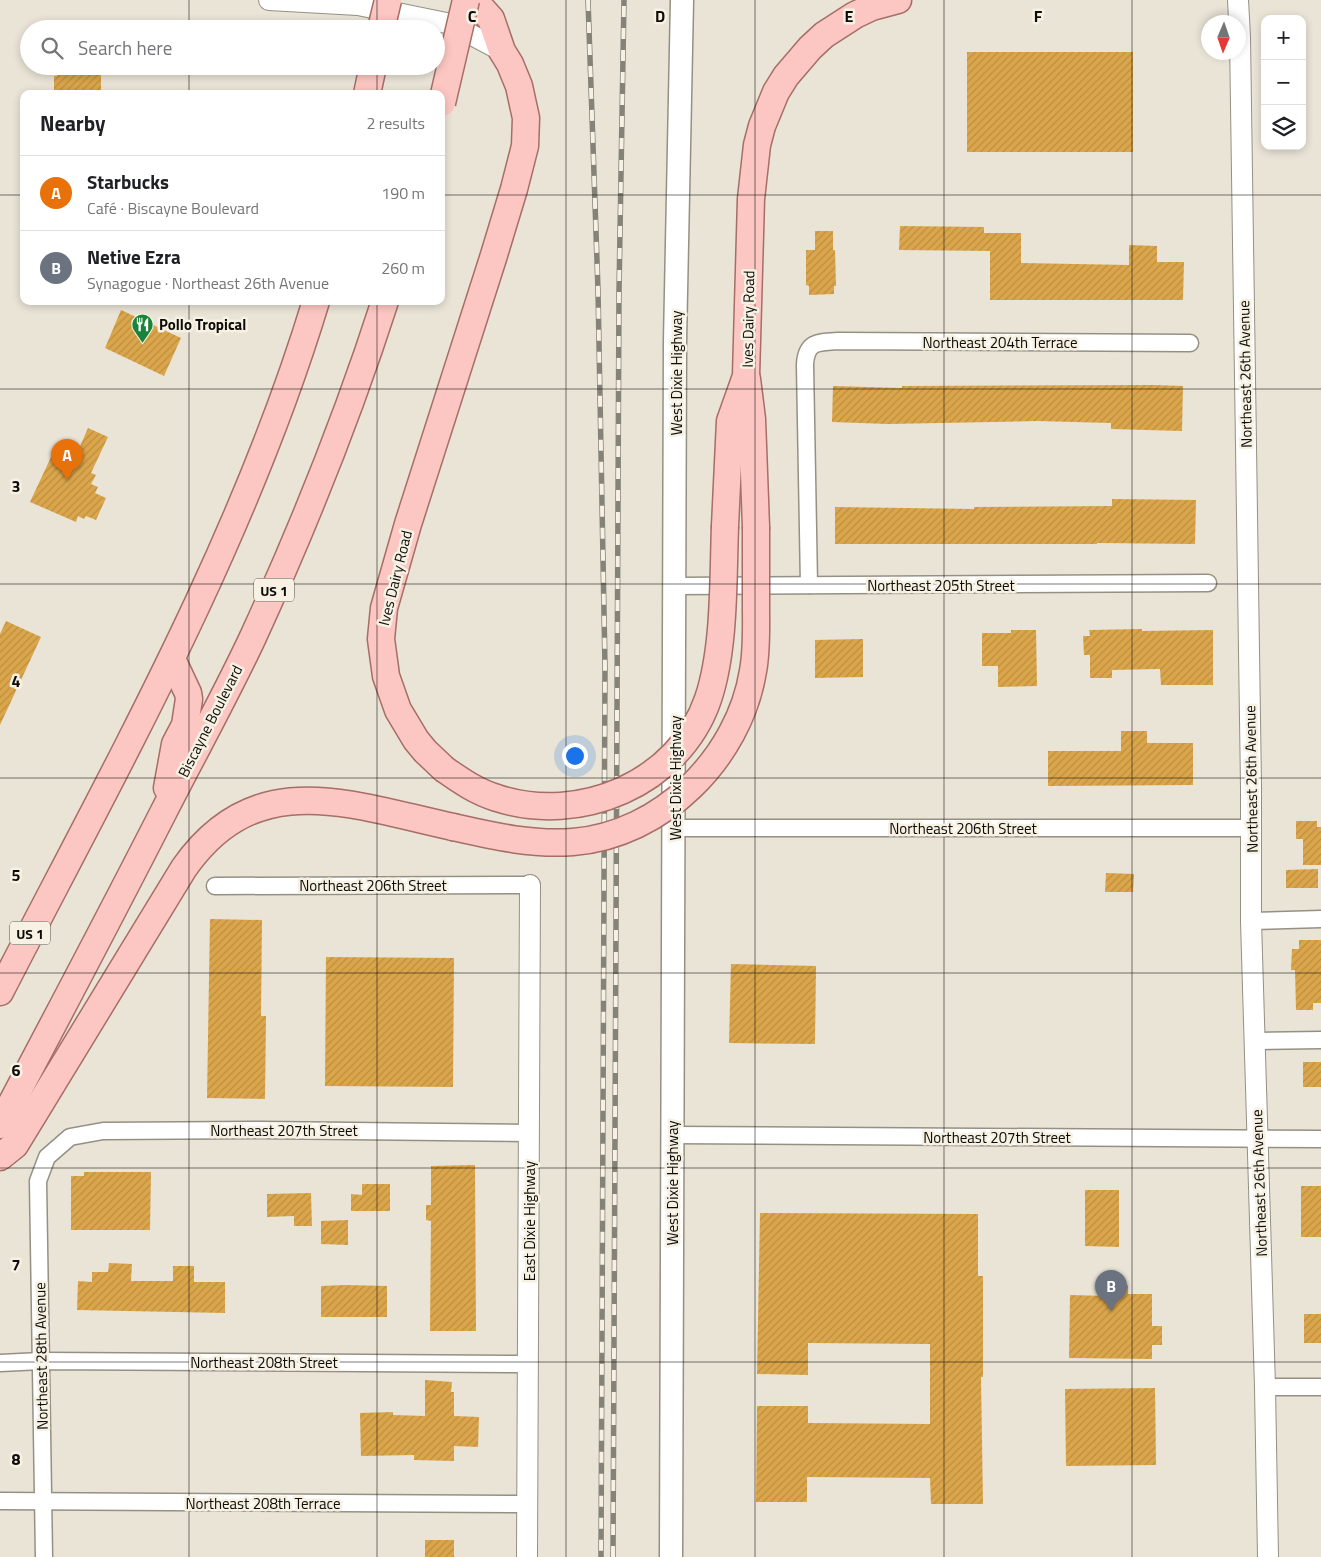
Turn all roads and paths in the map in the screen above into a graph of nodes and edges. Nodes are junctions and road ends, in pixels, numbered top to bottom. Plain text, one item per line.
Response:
1 (269, 0) edge
2 (388, 0) edge
3 (466, 0) edge
4 (474, 0) edge
5 (682, 0) edge
6 (898, 0) edge
7 (1238, 0) edge
8 (383, 20) edge
9 (431, 20) edge
10 (445, 23) edge
11 (502, 51) junction
12 (371, 75) edge
13 (368, 90) edge
14 (445, 91) edge
15 (315, 305) edge
16 (384, 305) edge
17 (1190, 344) dead end
18 (746, 376) junction
19 (1208, 584) dead end
20 (809, 585) junction
21 (675, 586) junction
22 (172, 659) junction
23 (163, 814) junction
24 (674, 828) junction
25 (1251, 828) junction
26 (530, 885) joint
27 (216, 886) dead end
28 (1321, 919) edge
29 (1251, 921) junction
30 (0, 992) edge
31 (1321, 1040) edge
32 (1256, 1041) junction
33 (0, 1125) edge
34 (529, 1133) junction
35 (672, 1135) junction
36 (1258, 1139) junction
37 (1321, 1139) edge
38 (47, 1156) joint
39 (0, 1157) edge
40 (41, 1361) junction
41 (0, 1363) edge
42 (528, 1364) junction
43 (1265, 1387) junction
44 (1321, 1387) edge
45 (0, 1501) edge
46 (43, 1502) junction
47 (527, 1504) junction
48 (44, 1557) edge
49 (527, 1557) edge
50 (671, 1557) edge
51 (1268, 1557) edge

1 - 9 street
2 - 8 main road, bridge
3 - 14 main road, bridge
4 - 11 main road, Ives Dairy Road
5 - 21 main road, West Dixie Highway
6 - 18 main road, Ives Dairy Road
7 - 25 street, Northeast 26th Avenue
10 - 11 street
11 - 18 main road, Ives Dairy Road, bridge
12 - 13 main road
15 - 22 main road, US 1
16 - 23 main road, Biscayne Boulevard / US 1
17 - 20 street, Northeast 204th Terrace
18 - 39 main road, bridge
19 - 20 street, Northeast 205th Street
20 - 21 street, Northeast 205th Street
21 - 24 main road, West Dixie Highway
22 - 23 main road
22 - 30 main road, US 1
23 - 33 main road, Biscayne Boulevard / US 1
24 - 25 street, Northeast 206th Street
24 - 35 main road, West Dixie Highway
25 - 29 street, Northeast 26th Avenue
26 - 27 street, Northeast 206th Street
26 - 34 street, East Dixie Highway
28 - 29 street
29 - 32 street, Northeast 26th Avenue
31 - 32 street
32 - 36 street, Northeast 26th Avenue
34 - 38 street, Northeast 207th Street
34 - 42 street, East Dixie Highway
35 - 36 street, Northeast 207th Street
35 - 50 main road, West Dixie Highway
36 - 37 street, Northeast 207th Street
36 - 43 street, Northeast 26th Avenue
38 - 40 street, Northeast 28th Avenue
40 - 41 street, Northeast 208th Street
40 - 42 street, Northeast 208th Street
40 - 46 street, Northeast 28th Avenue
42 - 47 street, East Dixie Highway
43 - 44 street
43 - 51 street, Northeast 26th Avenue
45 - 46 street, Northeast 208th Terrace
46 - 47 street, Northeast 208th Terrace
46 - 48 street, Northeast 28th Avenue
47 - 49 street, East Dixie Highway

